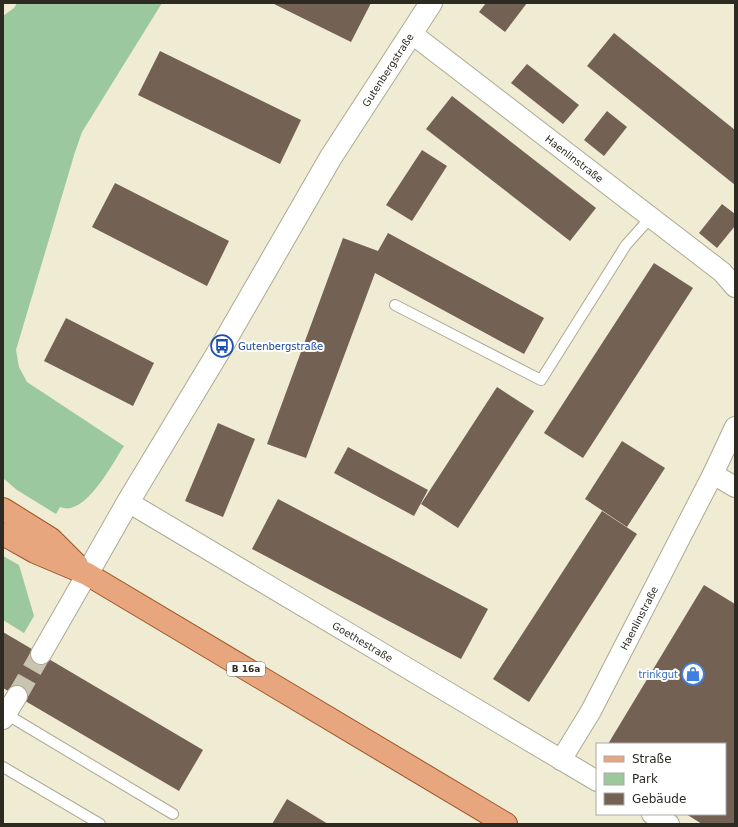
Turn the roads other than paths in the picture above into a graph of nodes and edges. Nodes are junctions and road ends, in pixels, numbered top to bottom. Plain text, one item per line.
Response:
1 (431, 3) edge
2 (411, 32) junction
3 (651, 217) junction
4 (735, 287) edge
5 (395, 305) dead end
6 (735, 428) edge
7 (713, 474) junction
8 (734, 489) edge
9 (128, 502) junction
10 (3, 509) edge
11 (3, 534) edge
12 (87, 574) junction
13 (41, 654) tunnel mouth
14 (17, 696) tunnel mouth
15 (5, 717) edge
16 (561, 760) junction
17 (3, 767) edge
18 (596, 780) edge
19 (173, 814) dead end
20 (654, 815) edge
21 (100, 824) edge
22 (506, 824) edge
23 (669, 824) edge

1 - 2 street, Gutenbergstraße
2 - 3 street, Haenlinstraße
2 - 9 street, Gutenbergstraße
3 - 4 street, Haenlinstraße
3 - 5 lane
6 - 7 street, Haenlinstraße
7 - 8 street
7 - 16 street, Haenlinstraße
9 - 12 street, Gutenbergstraße
9 - 16 street, Goethestraße
10 - 12 main road, B 16a
11 - 12 main road, B 16a
12 - 13 street, Gutenbergstraße
12 - 22 main road, B 16a
14 - 15 street
15 - 19 lane
16 - 18 street, Goethestraße
17 - 21 lane
20 - 23 street

